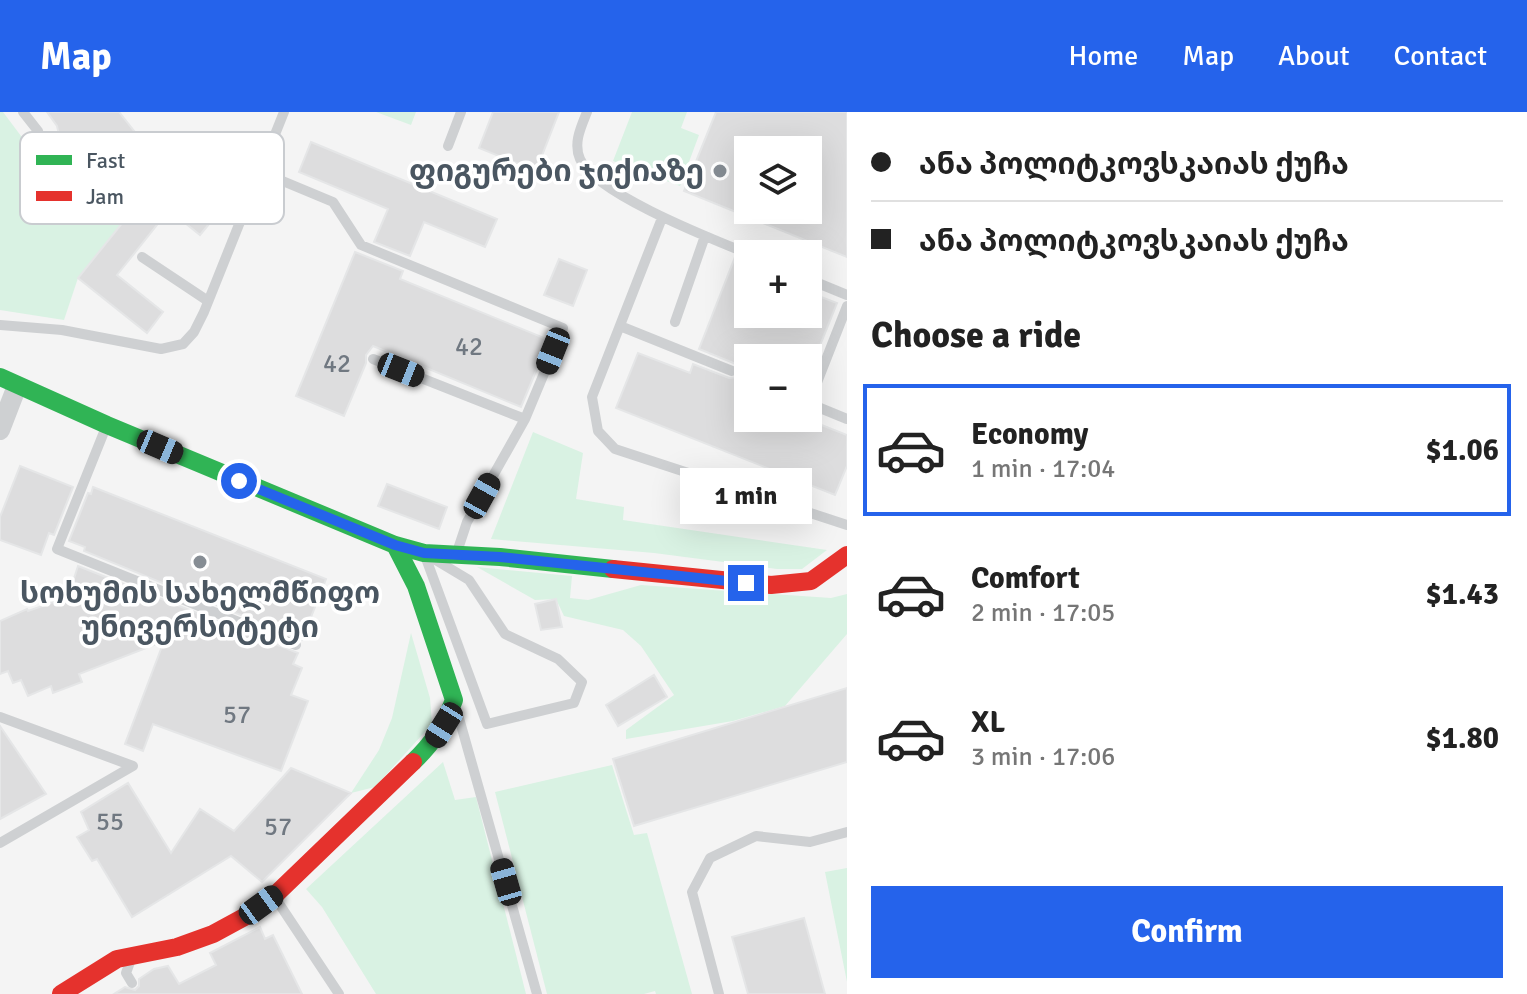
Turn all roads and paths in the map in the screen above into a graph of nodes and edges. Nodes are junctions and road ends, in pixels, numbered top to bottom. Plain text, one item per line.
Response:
1 (23, 112) edge
2 (284, 112) edge
3 (461, 112) edge
4 (587, 112) edge
5 (38, 132) edge
6 (276, 132) edge
7 (448, 146) dead end
8 (284, 182) edge
9 (662, 218) junction
10 (240, 224) edge
11 (705, 236) junction
12 (734, 248) edge
13 (142, 257) dead end
14 (822, 285) edge
15 (847, 295) edge
16 (208, 301) junction
17 (847, 306) edge
18 (675, 322) dead end
19 (0, 325) edge
20 (620, 326) junction
21 (373, 359) dead end
22 (822, 368) edge
23 (732, 371) dead end
24 (8, 381) edge
25 (822, 409) edge
26 (525, 419) junction
27 (847, 419) edge
28 (107, 425) junction
29 (0, 430) edge
30 (847, 525) edge
31 (395, 545) junction
32 (424, 553) junction
33 (456, 555) junction
34 (847, 555) edge
35 (296, 645) dead end
36 (454, 700) junction
37 (0, 717) edge
38 (847, 832) edge
39 (0, 843) edge
40 (274, 896) junction
41 (137, 955) junction
42 (132, 983) dead end
43 (61, 994) edge
44 (339, 994) edge
45 (537, 994) edge
46 (719, 994) edge

1 - 5 lane
2 - 6 lane
3 - 7 lane
4 - 9 lane
8 - 26 lane
9 - 11 lane
9 - 20 lane
10 - 16 lane
11 - 12 lane
11 - 18 lane
13 - 16 lane
14 - 15 lane
16 - 19 lane
17 - 22 lane
20 - 23 lane
20 - 30 lane
21 - 26 lane
24 - 28 street
24 - 29 street
25 - 27 lane
26 - 33 lane
28 - 31 street
28 - 35 lane
31 - 32 street
31 - 36 street
32 - 32 lane
32 - 33 street
33 - 34 street
36 - 40 street
36 - 45 lane
37 - 39 lane
38 - 46 lane
40 - 41 street
40 - 44 lane
41 - 42 lane
41 - 43 street

